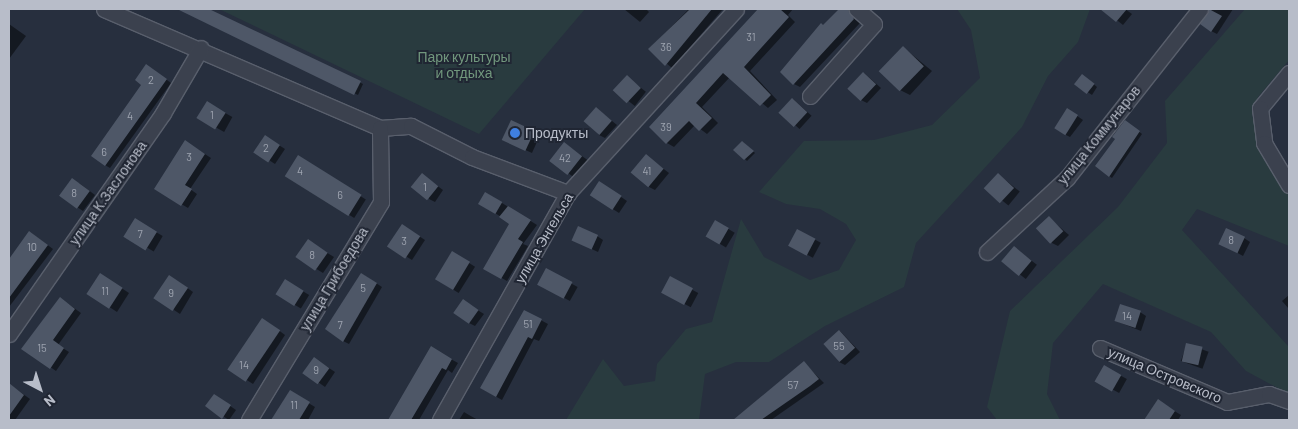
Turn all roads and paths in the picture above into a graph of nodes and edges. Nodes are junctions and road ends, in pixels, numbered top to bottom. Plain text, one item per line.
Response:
1 (104, 9) edge
2 (736, 9) edge
3 (857, 9) edge
4 (1200, 9) edge
5 (201, 48) junction
6 (1289, 73) edge
7 (810, 96) dead end
8 (380, 128) junction
9 (1289, 185) edge
10 (568, 193) junction
11 (987, 252) dead end
12 (9, 334) edge
13 (1100, 348) dead end
14 (1289, 401) edge
15 (249, 420) edge
16 (440, 420) edge

1 - 5 street
2 - 10 street, улица Энгельса
3 - 7 street
4 - 11 street, улица Коммунаров
5 - 8 street
5 - 12 street, улица К.Заслонова
6 - 9 street
8 - 10 street
8 - 15 street, улица Грибоедова
10 - 16 street, улица Энгельса
13 - 14 street, улица Островского

